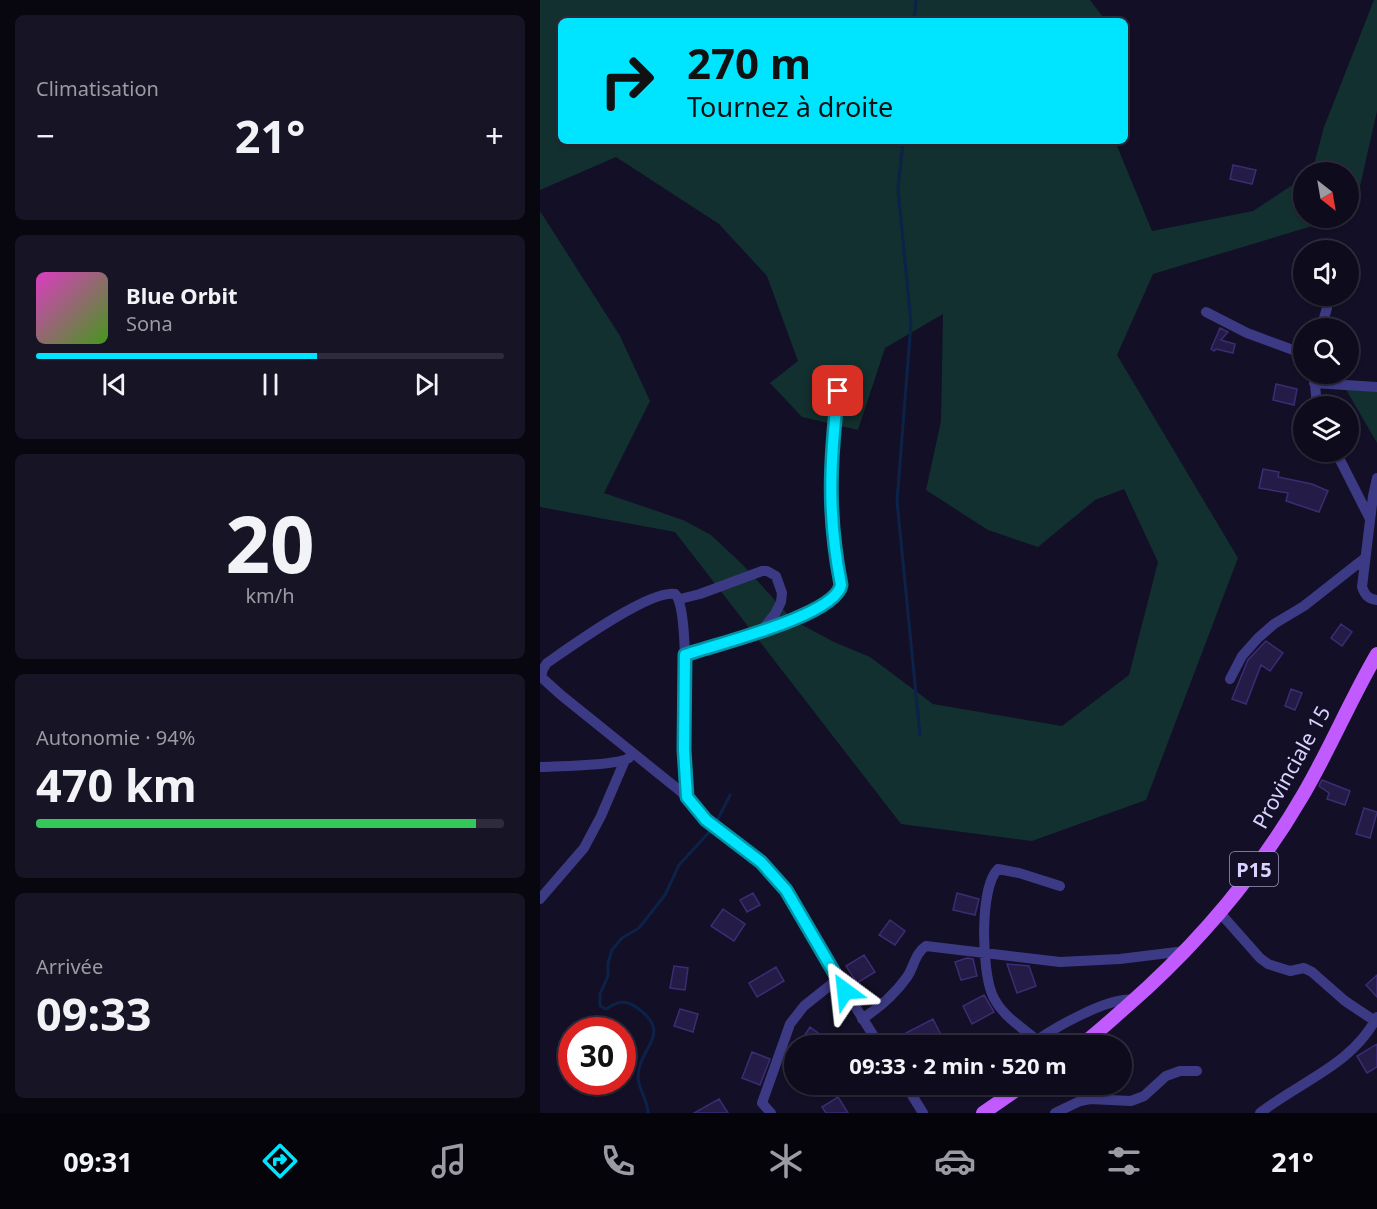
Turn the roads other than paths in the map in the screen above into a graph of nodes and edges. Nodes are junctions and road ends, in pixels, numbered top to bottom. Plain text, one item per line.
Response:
1 (1327, 308) dead end
2 (1206, 312) dead end
3 (1324, 318) edge
4 (1293, 350) edge
5 (1356, 384) edge
6 (1377, 387) edge
7 (838, 391) dead end
8 (1341, 462) edge
9 (1377, 478) edge
10 (1370, 519) junction
11 (1365, 558) junction
12 (680, 599) junction
13 (1377, 600) edge
14 (762, 630) junction
15 (1377, 654) edge
16 (685, 655) junction
17 (541, 676) edge
18 (1230, 679) dead end
19 (630, 757) junction
20 (540, 767) edge
21 (687, 797) junction
22 (1060, 886) dead end
23 (540, 899) edge
24 (1221, 914) junction
25 (1185, 951) junction
26 (983, 953) junction
27 (838, 979) junction
28 (1135, 1000) junction
29 (862, 1019) junction
30 (1376, 1019) edge
31 (873, 1035) edge
32 (1025, 1035) edge
33 (1047, 1035) edge
34 (1093, 1035) edge
35 (1197, 1071) dead end
36 (912, 1095) edge
37 (1003, 1095) edge
38 (771, 1113) edge
39 (923, 1113) edge
40 (983, 1113) edge
41 (1055, 1113) edge
42 (1260, 1113) edge

1 - 3 street
2 - 4 street
5 - 6 street
7 - 14 street
8 - 10 street
9 - 10 street
10 - 11 street
11 - 13 street
11 - 18 street
12 - 14 street
12 - 16 street
12 - 17 street
14 - 16 street
15 - 24 main road, Provinciale 15 / P15
16 - 21 street
17 - 19 street
19 - 20 street
19 - 21 street
19 - 23 street
21 - 27 street
22 - 26 street
24 - 25 main road, Provinciale 15 / P15
24 - 30 street
25 - 26 street
25 - 28 main road, Provinciale 15 / P15
26 - 29 street
26 - 32 street
27 - 29 street
27 - 38 street
28 - 33 street
28 - 34 main road, Provinciale 15 / P15
29 - 31 street
30 - 42 street
35 - 41 street
36 - 39 street
37 - 40 main road

